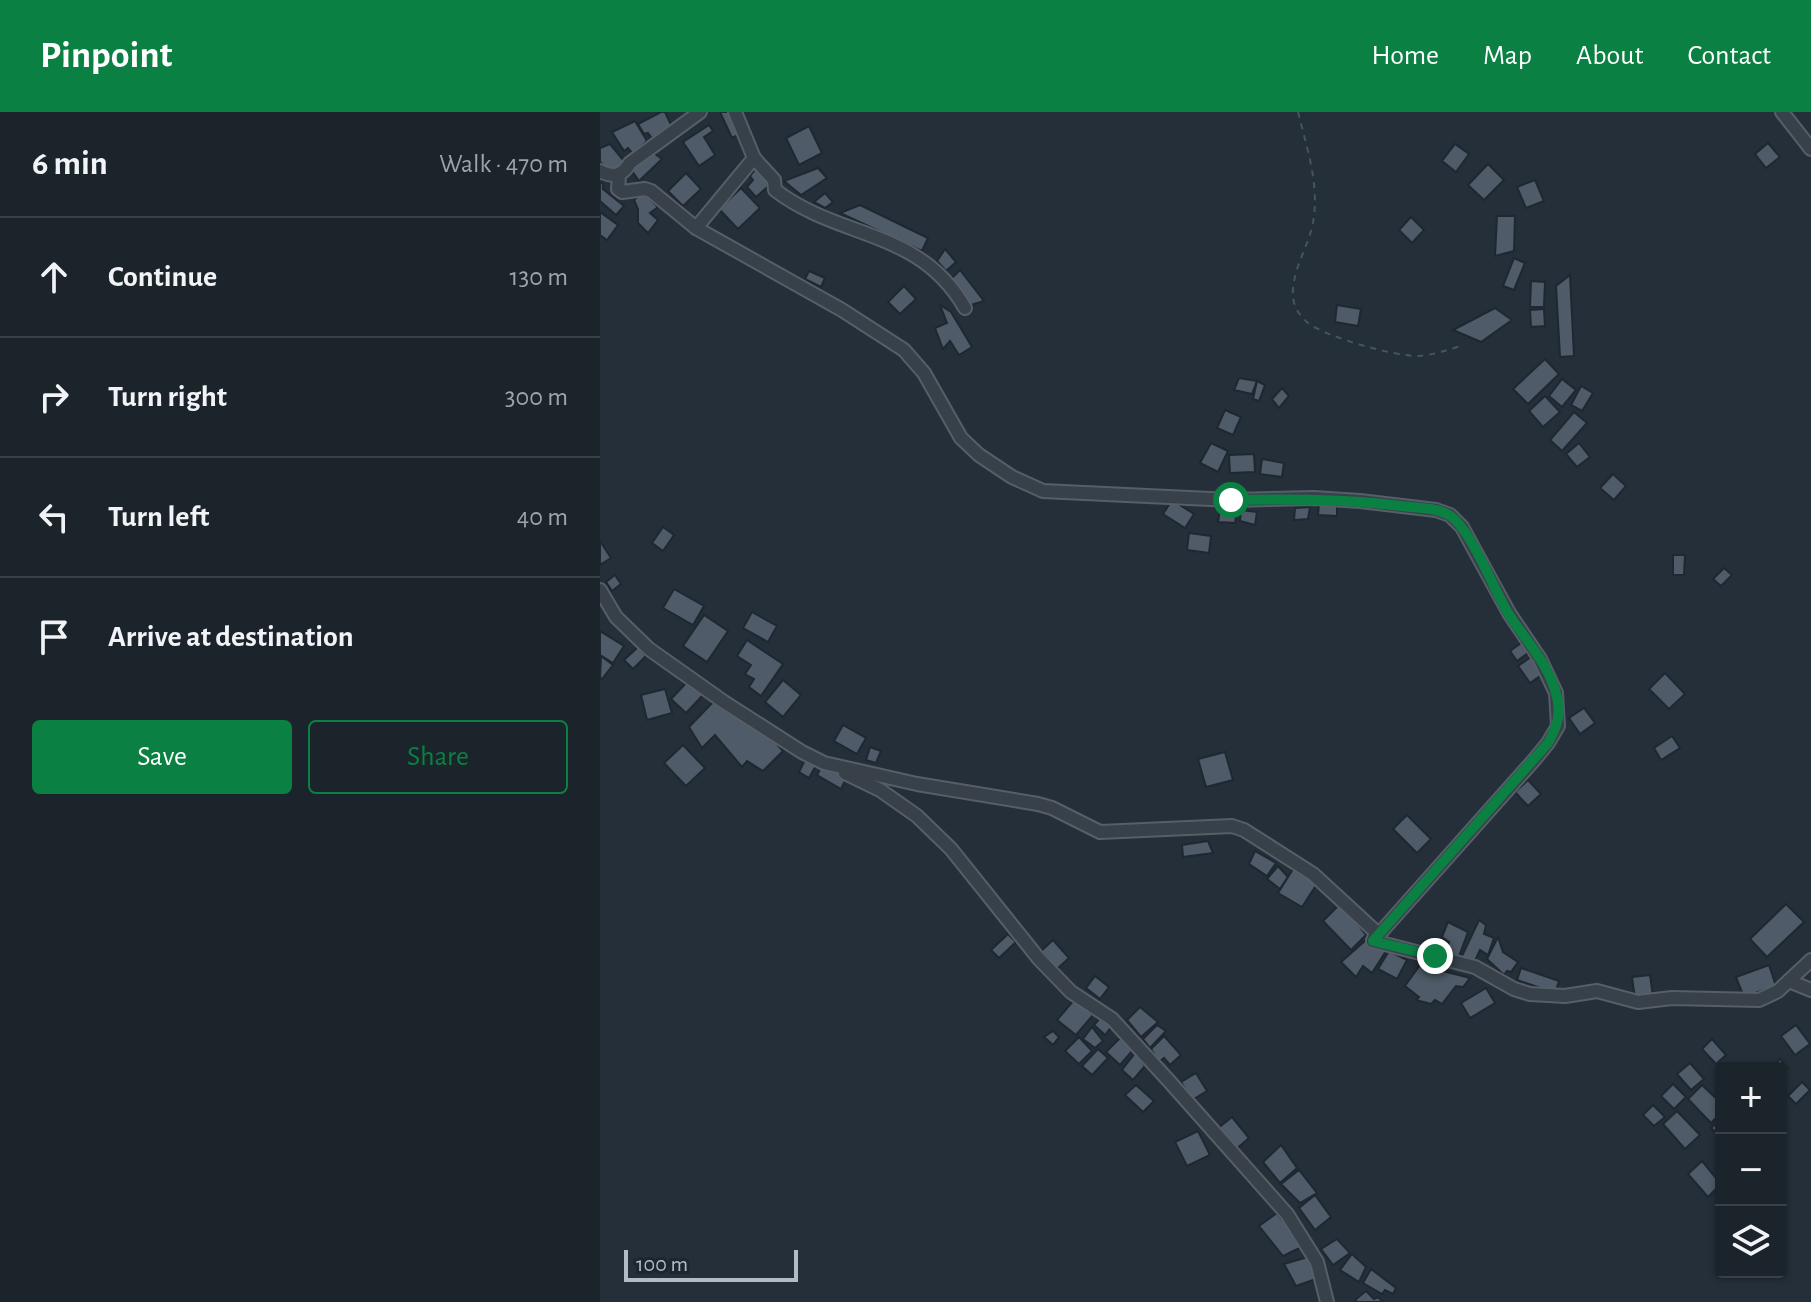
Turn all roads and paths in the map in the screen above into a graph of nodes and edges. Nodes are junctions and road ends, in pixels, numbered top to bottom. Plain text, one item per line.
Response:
1 (700, 112) edge
2 (735, 112) edge
3 (1298, 112) edge
4 (1782, 112) edge
5 (1811, 149) edge
6 (754, 158) junction
7 (600, 171) edge
8 (619, 176) junction
9 (696, 228) junction
10 (965, 308) dead end
11 (1461, 346) dead end
12 (600, 590) edge
13 (824, 763) junction
14 (1373, 941) junction
15 (1811, 960) edge
16 (1789, 981) junction
17 (1811, 990) edge
18 (1327, 1302) edge

1 - 8 street
2 - 6 street
3 - 11 path
4 - 5 street
6 - 9 street
6 - 10 street
7 - 8 street
8 - 9 street
9 - 14 street
12 - 13 street
13 - 14 street
13 - 18 street
14 - 16 street
15 - 16 street
16 - 17 street

